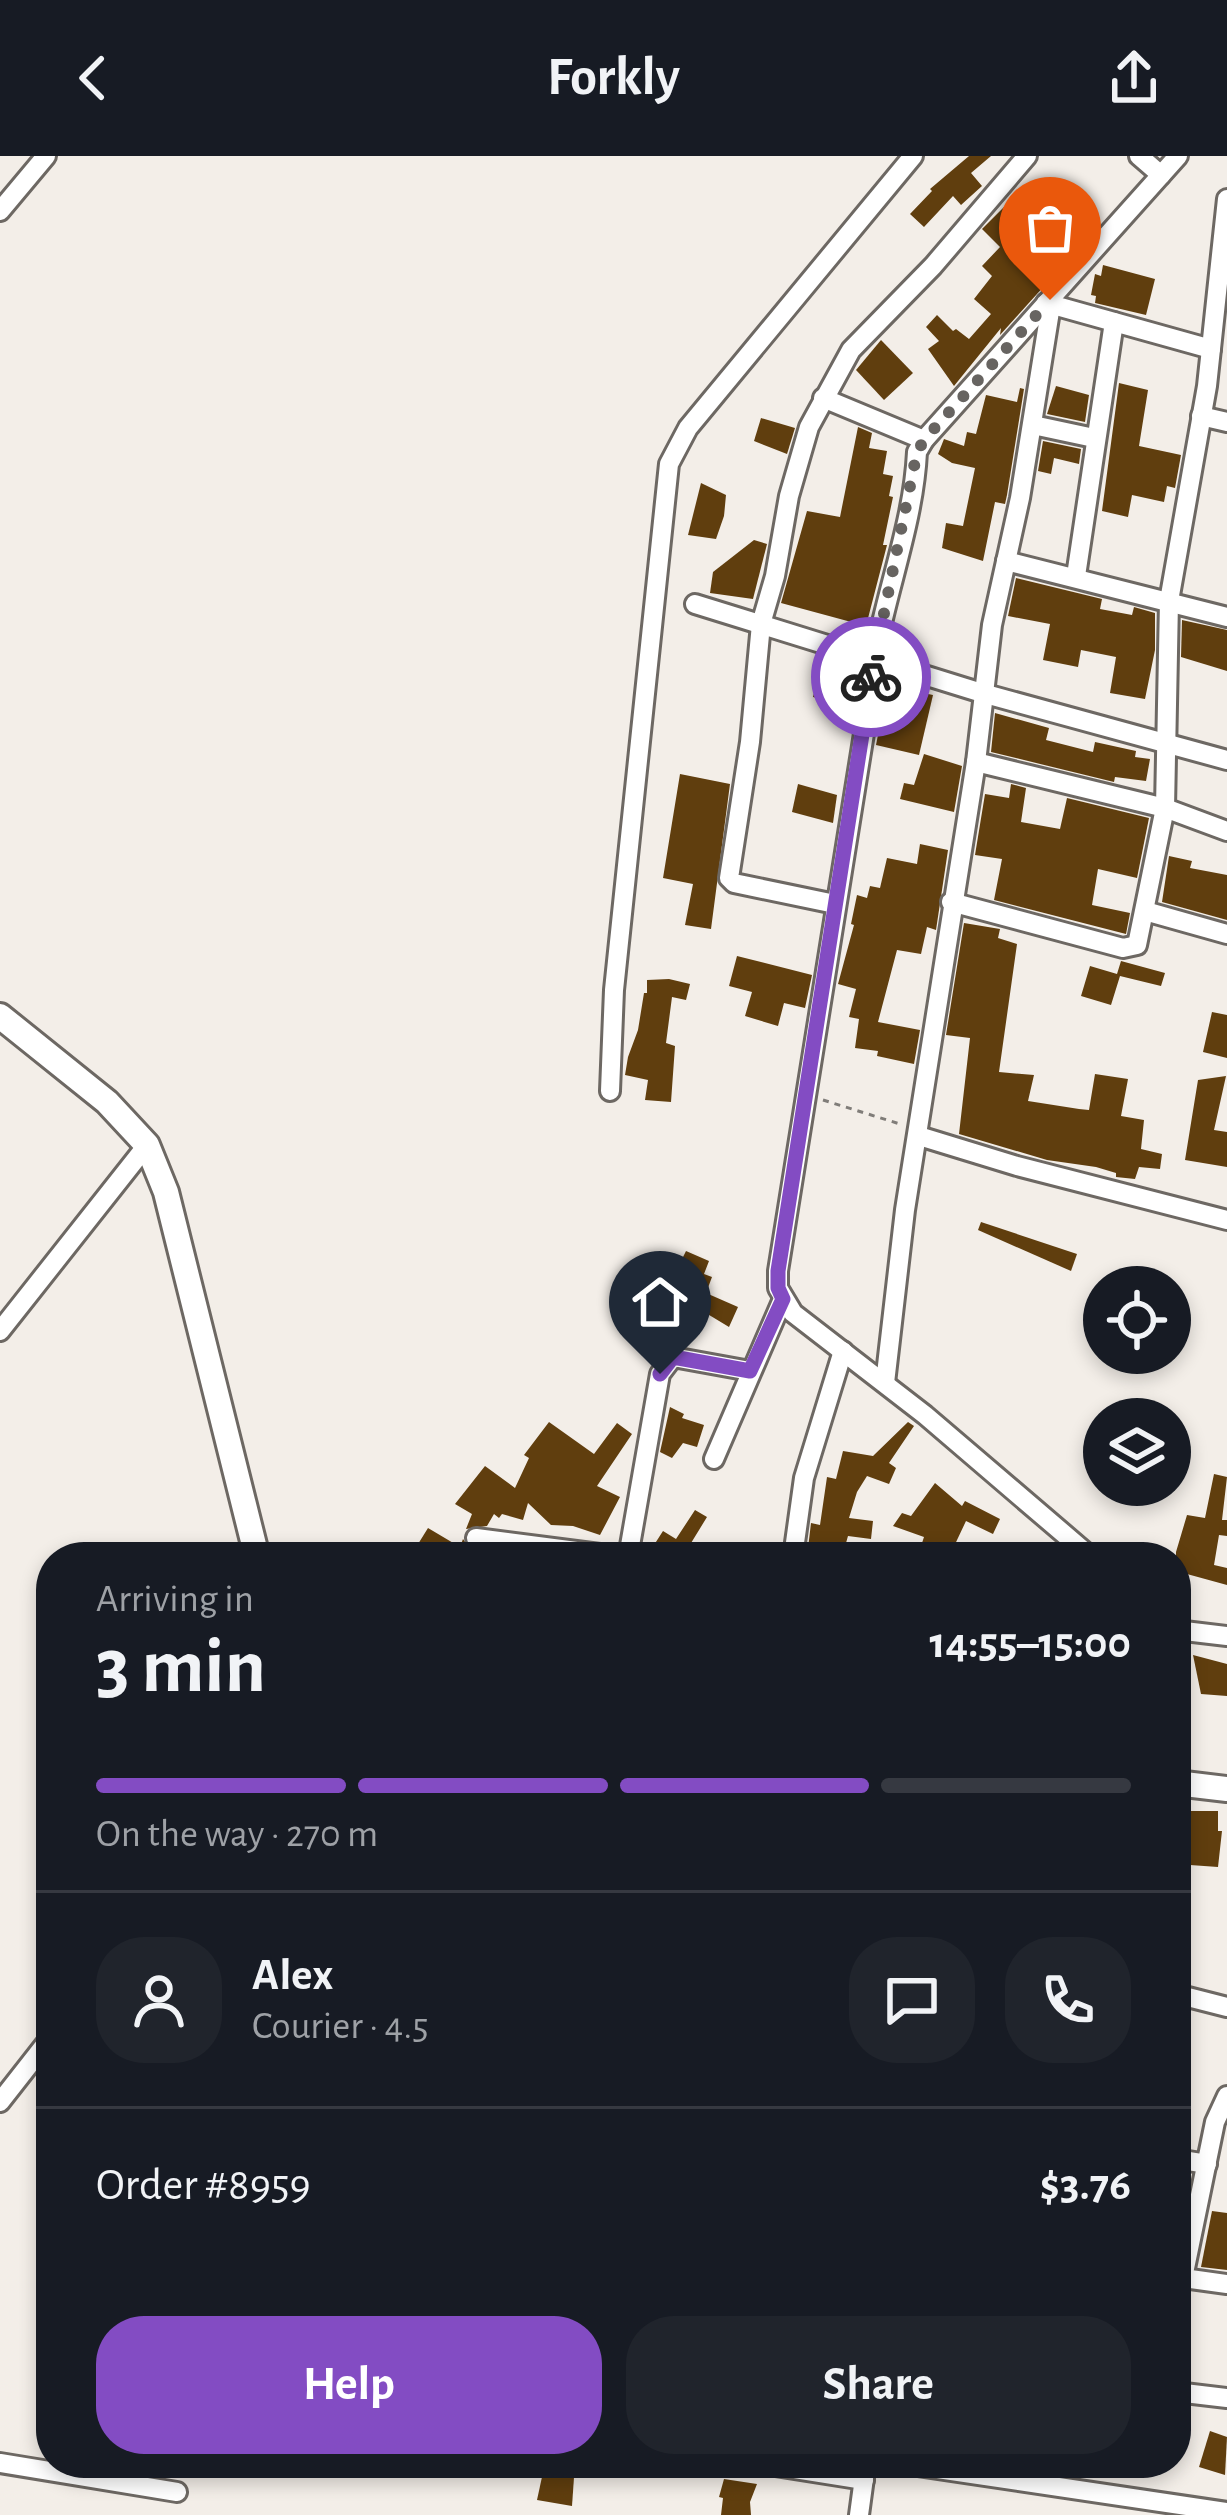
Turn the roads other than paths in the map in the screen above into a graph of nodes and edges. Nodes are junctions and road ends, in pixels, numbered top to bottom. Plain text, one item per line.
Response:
1 (46, 156) edge
2 (913, 156) edge
3 (1027, 156) edge
4 (1138, 156) edge
5 (1178, 156) edge
6 (1161, 175) junction
7 (1227, 199) edge
8 (0, 211) edge
9 (1048, 304) junction
10 (1221, 315) edge
11 (1114, 322) junction
12 (1211, 349) junction
13 (823, 398) junction
14 (1202, 416) junction
15 (1227, 422) edge
16 (1033, 425) junction
17 (1094, 438) junction
18 (924, 440) junction
19 (1006, 561) junction
20 (1076, 576) junction
21 (1169, 601) junction
22 (695, 604) dead end
23 (1227, 617) edge
24 (761, 624) junction
25 (873, 656) junction
26 (982, 693) junction
27 (1165, 744) junction
28 (1227, 760) edge
29 (976, 762) junction
30 (1165, 808) junction
31 (1227, 831) edge
32 (952, 902) junction
33 (835, 904) junction
34 (1145, 911) junction
35 (1227, 934) edge
36 (0, 1016) edge
37 (610, 1091) dead end
38 (919, 1136) junction
39 (147, 1145) junction
40 (1227, 1220) edge
41 (783, 1299) junction
42 (0, 1331) edge
43 (843, 1351) junction
44 (750, 1371) junction
45 (885, 1383) junction
46 (714, 1459) dead end
47 (476, 1538) dead end
48 (253, 1542) edge
49 (507, 1542) edge
50 (628, 1542) edge
51 (795, 1542) edge
52 (1073, 1542) edge
53 (1191, 1632) edge
54 (1227, 1636) edge
55 (1191, 1785) edge
56 (1227, 1789) edge
57 (1191, 1998) edge
58 (1227, 2007) edge
59 (36, 2056) edge
60 (1227, 2096) edge
61 (0, 2102) edge
62 (1191, 2161) edge
63 (1207, 2164) junction
64 (1191, 2232) edge
65 (1191, 2279) edge
66 (1227, 2284) edge
67 (1191, 2394) edge
68 (1227, 2398) edge
69 (0, 2463) edge
70 (36, 2469) edge
71 (92, 2478) edge
72 (864, 2478) edge
73 (998, 2478) edge
74 (177, 2492) dead end
75 (1227, 2512) edge
76 (859, 2515) edge

1 - 8 street
2 - 37 street
3 - 13 street
4 - 6 street
5 - 6 street
6 - 9 street
7 - 10 street
9 - 11 street
9 - 16 street
9 - 18 street
10 - 12 street
11 - 12 street
11 - 17 street
12 - 14 street
13 - 18 street
13 - 24 street
14 - 15 street
14 - 21 street
16 - 17 street
16 - 19 street
17 - 20 street
18 - 25 street
19 - 20 street
19 - 26 street
20 - 21 street
21 - 23 street
21 - 27 street
22 - 24 street
24 - 25 street
24 - 33 street
25 - 26 street
25 - 33 street
26 - 27 street
26 - 29 street
27 - 28 street
27 - 30 street
29 - 30 street
29 - 32 street
30 - 31 street
30 - 34 street
32 - 34 street
32 - 38 street
33 - 41 street
34 - 35 street
36 - 39 street
38 - 40 street
38 - 45 street
39 - 42 street
39 - 48 street
41 - 43 street
41 - 44 street
43 - 45 street
43 - 51 street
44 - 46 street
44 - 50 street
45 - 52 street
47 - 49 street
53 - 54 street
55 - 56 street
57 - 58 street
59 - 61 street
60 - 63 street
62 - 63 street
63 - 64 street
65 - 66 street
67 - 68 street
69 - 70 street
71 - 74 street
72 - 76 street
73 - 75 street

